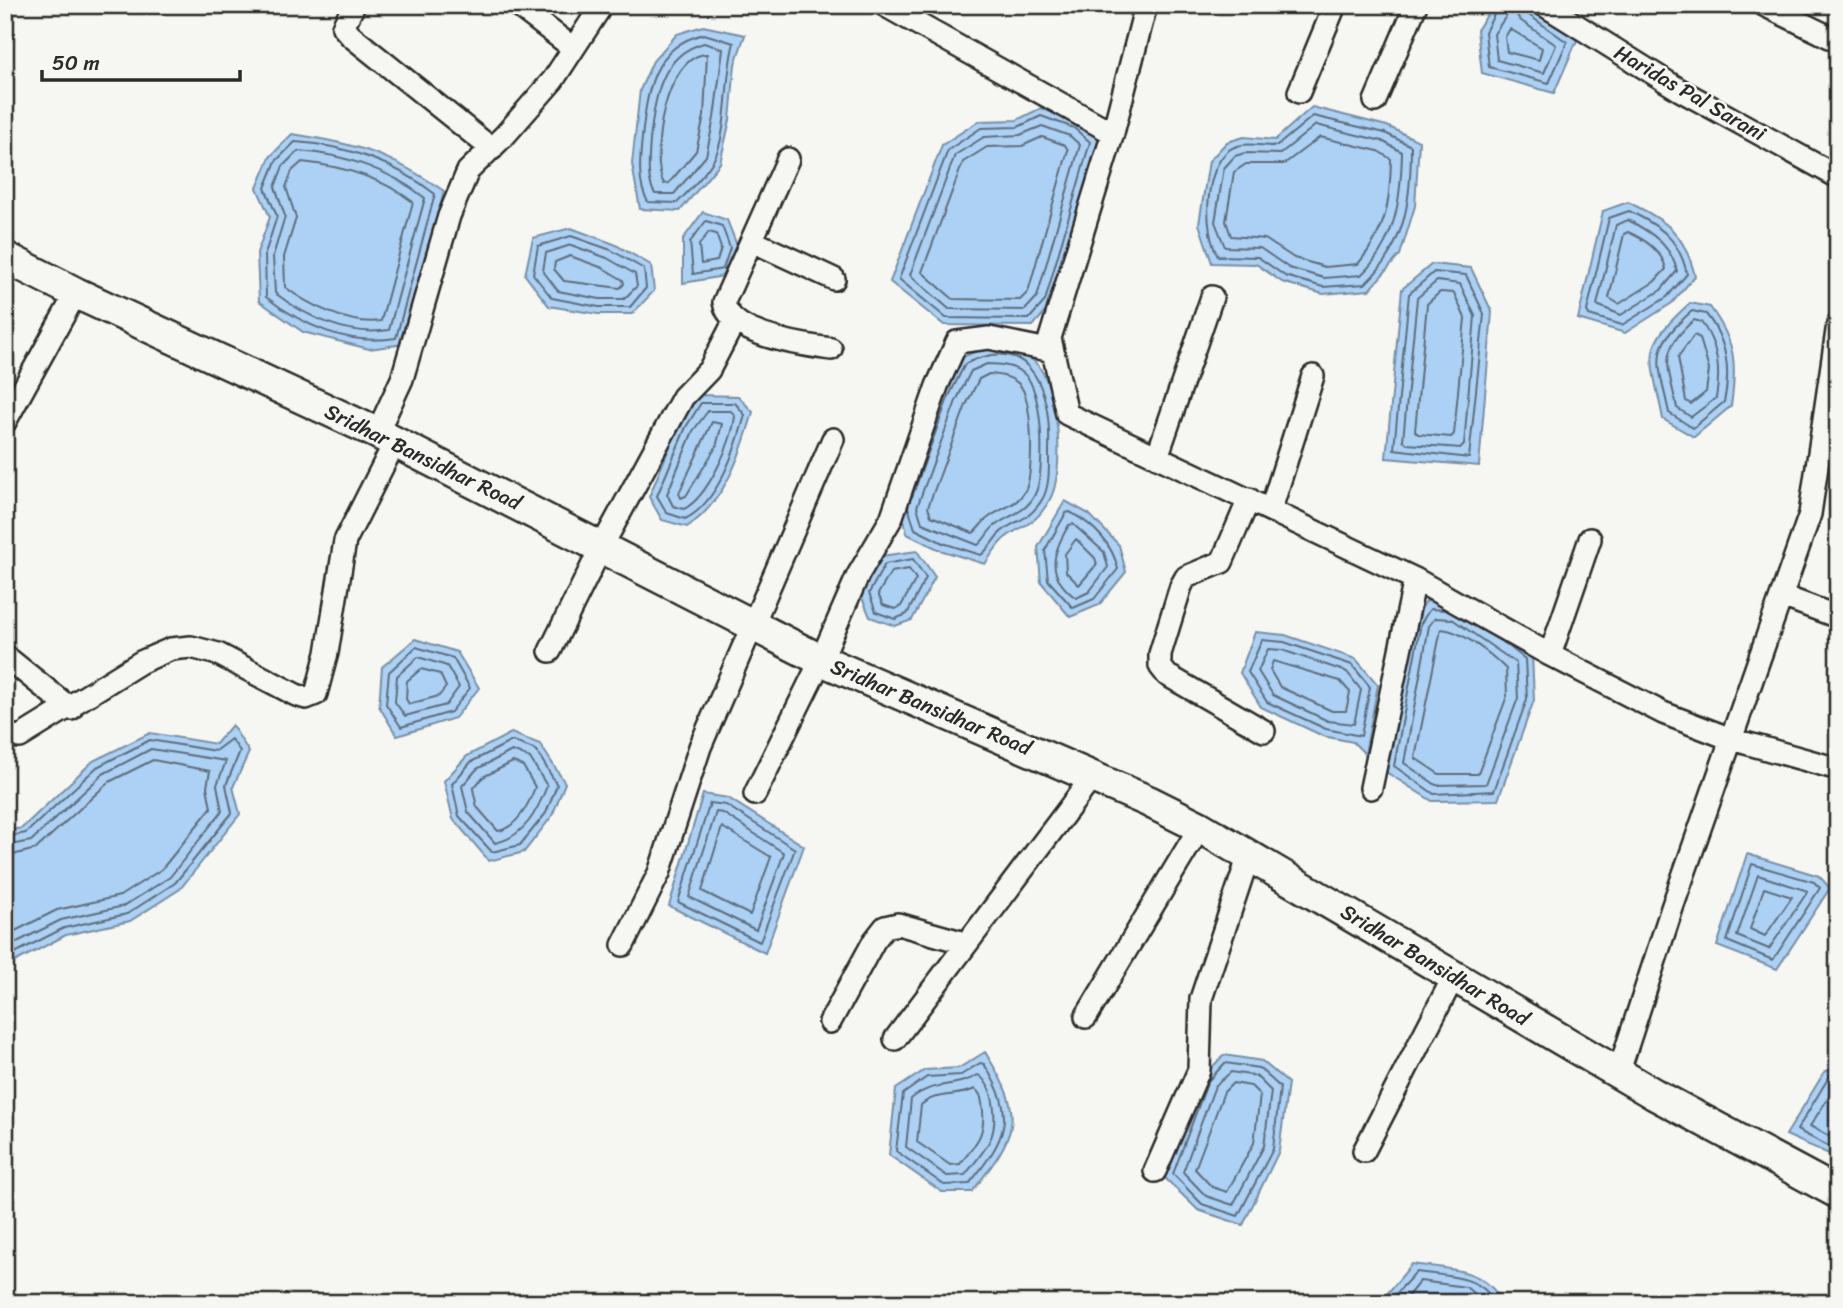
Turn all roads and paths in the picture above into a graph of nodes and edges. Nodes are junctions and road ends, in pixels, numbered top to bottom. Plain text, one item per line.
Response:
1 (354, 5) edge
2 (517, 5) edge
3 (602, 5) edge
4 (884, 5) edge
5 (1146, 5) edge
6 (1335, 5) edge
7 (1416, 5) edge
8 (1544, 5) edge
9 (1764, 5) edge
10 (1838, 41) edge
11 (573, 48) junction
12 (1299, 92) dead end
13 (1375, 102) dead end
14 (1113, 133) junction
15 (492, 149) junction
16 (788, 159) dead end
17 (1838, 177) edge
18 (752, 241) junction
19 (5, 257) edge
20 (834, 279) dead end
21 (76, 293) junction
22 (1212, 297) dead end
23 (734, 322) junction
24 (1838, 324) edge
25 (831, 349) dead end
26 (1053, 351) junction
27 (1313, 376) dead end
28 (1834, 382) edge
29 (5, 422) edge
30 (386, 437) junction
31 (833, 439) dead end
32 (1157, 457) junction
33 (1249, 499) junction
34 (1270, 509) junction
35 (1590, 539) dead end
36 (602, 546) junction
37 (1415, 579) junction
38 (1782, 596) junction
39 (1838, 617) edge
40 (754, 626) junction
41 (550, 651) dead end
42 (1550, 655) junction
43 (5, 656) edge
44 (821, 660) junction
45 (71, 709) junction
46 (1264, 731) dead end
47 (5, 735) edge
48 (1731, 739) junction
49 (1838, 769) edge
50 (1094, 775) junction
51 (1371, 788) dead end
52 (755, 794) dead end
53 (1200, 827) junction
54 (1248, 855) junction
55 (965, 943) junction
56 (624, 945) dead end
57 (1453, 978) junction
58 (1086, 1017) dead end
59 (830, 1022) dead end
60 (895, 1039) dead end
61 (1619, 1071) junction
62 (1364, 1151) dead end
63 (1155, 1171) dead end
64 (1838, 1192) edge

1 - 15 street
2 - 11 street
3 - 11 street
4 - 14 street
5 - 14 street
6 - 12 street
7 - 13 street
8 - 17 street, Haridas Pal Sarani
9 - 10 street
11 - 15 street
14 - 26 street
15 - 30 street
16 - 18 street
18 - 20 street
18 - 23 street
19 - 21 street, Sridhar Bansidhar Road
21 - 29 street
21 - 30 street, Sridhar Bansidhar Road
22 - 32 street
23 - 25 street
23 - 36 street
24 - 28 street
26 - 32 street
26 - 44 street
27 - 34 street
28 - 38 street
30 - 36 street, Sridhar Bansidhar Road
30 - 45 street
31 - 40 street
32 - 33 street
33 - 34 street
33 - 46 street
34 - 37 street
35 - 42 street
36 - 40 street, Sridhar Bansidhar Road
36 - 41 street
37 - 42 street
37 - 51 street
38 - 39 street
38 - 48 street
40 - 44 street, Sridhar Bansidhar Road
40 - 56 street
42 - 48 street
43 - 45 street
44 - 50 street, Sridhar Bansidhar Road
44 - 52 street
45 - 47 street
48 - 49 street
48 - 61 street
50 - 53 street, Sridhar Bansidhar Road
50 - 55 street
53 - 54 street, Sridhar Bansidhar Road
53 - 58 street
54 - 57 street, Sridhar Bansidhar Road
54 - 63 street
55 - 59 street
55 - 60 street
57 - 61 street, Sridhar Bansidhar Road
57 - 62 street
61 - 64 street, Sridhar Bansidhar Road

